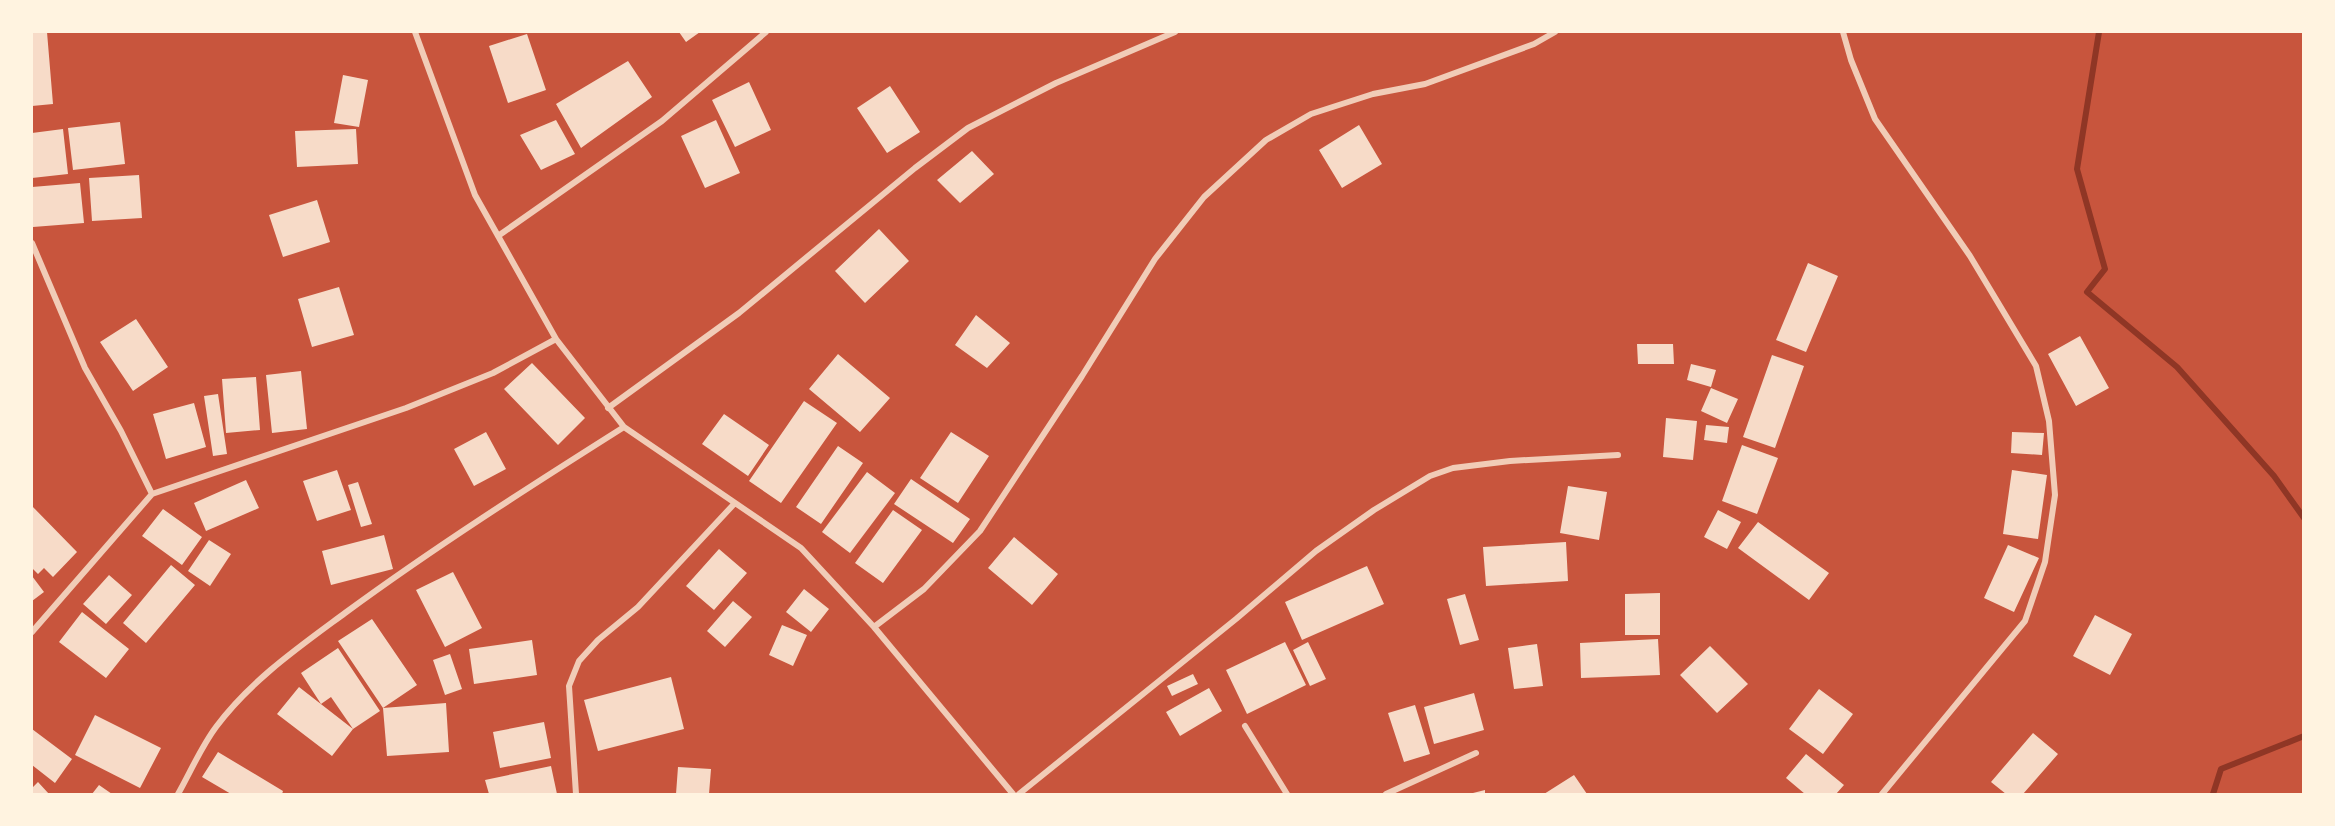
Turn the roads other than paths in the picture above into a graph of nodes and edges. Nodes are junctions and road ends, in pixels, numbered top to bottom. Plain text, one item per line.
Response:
1 (415, 32) edge
2 (766, 32) edge
3 (1175, 32) edge
4 (1555, 32) edge
5 (1843, 32) edge
6 (498, 237) junction
7 (32, 243) edge
8 (556, 339) junction
9 (608, 408) junction
10 (624, 427) junction
11 (1618, 455) dead end
12 (152, 494) junction
13 (734, 504) junction
14 (874, 627) junction
15 (32, 632) edge
16 (1245, 726) dead end
17 (1476, 753) dead end
18 (178, 795) edge
19 (576, 795) edge
20 (1013, 795) edge
21 (1019, 795) edge
22 (1287, 795) edge
23 (1386, 795) edge
24 (1882, 795) edge

1 - 6 street
2 - 6 street
3 - 9 street
4 - 14 street
5 - 24 street
6 - 8 street
7 - 12 street
8 - 9 street
8 - 12 street
9 - 10 street
10 - 13 street
10 - 18 street
11 - 21 street
12 - 15 street
13 - 14 street
13 - 19 street
14 - 20 street
16 - 22 street
17 - 23 street

